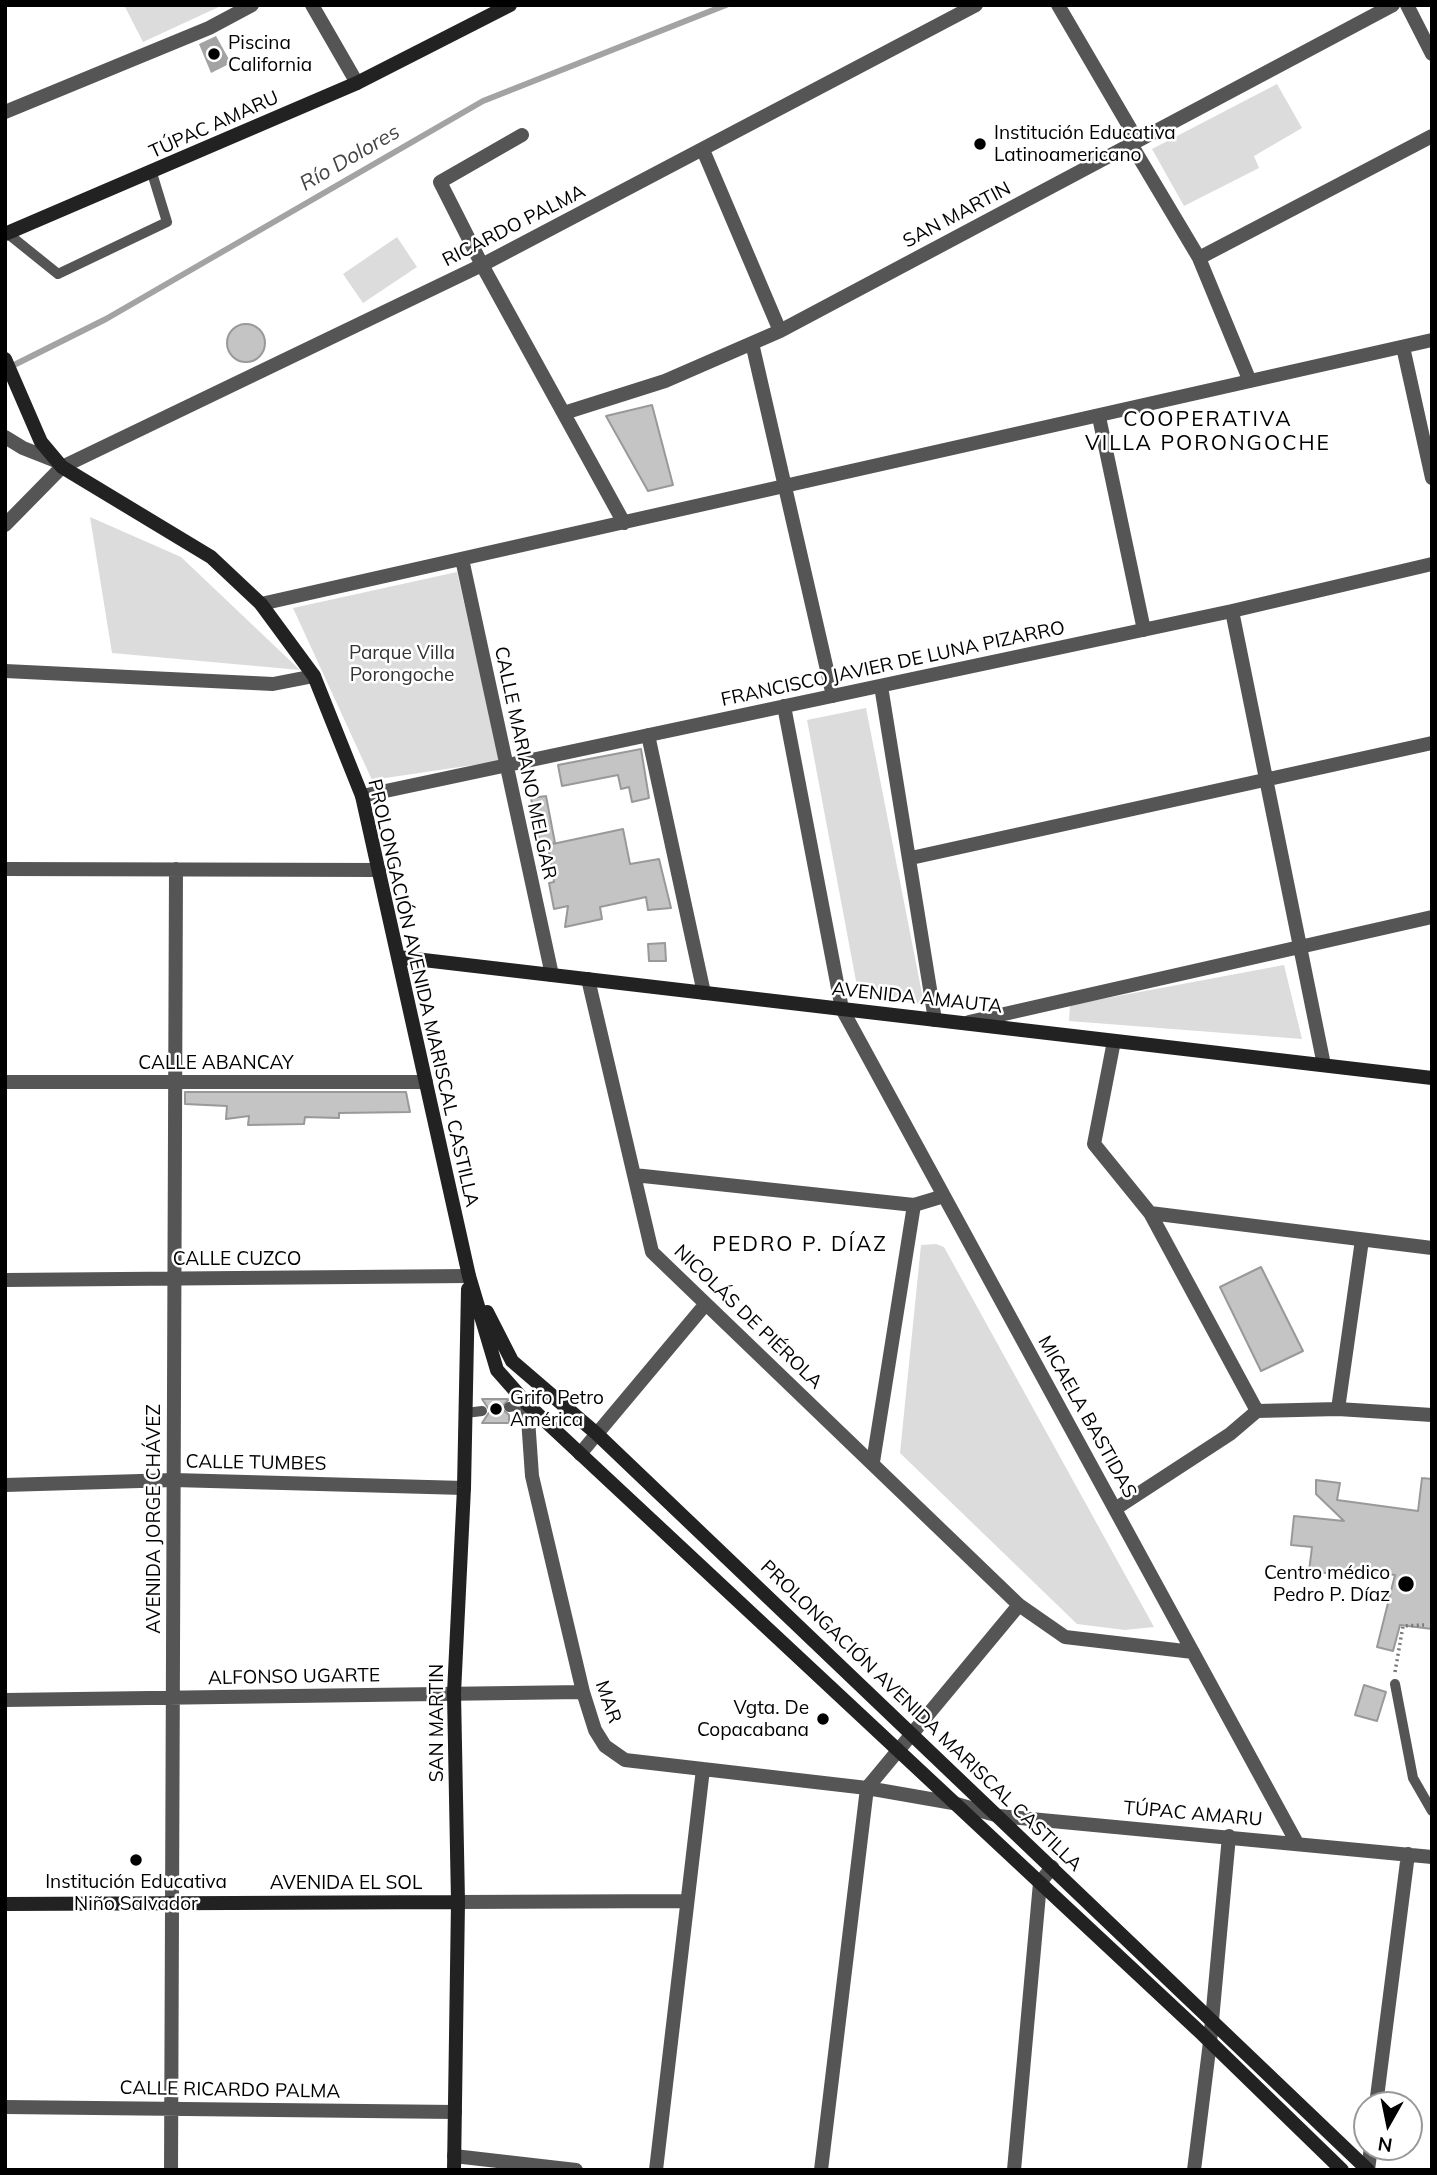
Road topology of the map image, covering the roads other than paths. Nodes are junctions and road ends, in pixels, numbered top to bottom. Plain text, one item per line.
1 (253, 5) edge
2 (312, 5) edge
3 (510, 5) edge
4 (976, 5) edge
5 (1058, 5) edge
6 (1393, 5) edge
7 (1407, 5) edge
8 (1432, 54) edge
9 (357, 83) junction
10 (5, 112) edge
11 (522, 135) dead end
12 (1432, 135) edge
13 (1131, 144) junction
14 (703, 150) junction
15 (152, 173) junction
16 (6, 233) edge
17 (1199, 258) junction
18 (482, 265) junction
19 (780, 331) junction
20 (1432, 340) edge
21 (752, 343) junction
22 (1403, 346) junction
23 (5, 359) edge
24 (1249, 379) junction
25 (11, 381) edge
26 (564, 413) junction
27 (1099, 417) junction
28 (5, 437) edge
29 (59, 464) junction
30 (1432, 478) edge
31 (785, 487) junction
32 (624, 523) junction
33 (5, 526) edge
34 (462, 559) junction
35 (1432, 564) edge
36 (261, 604) junction
37 (1232, 611) junction
38 (1144, 630) junction
39 (5, 671) edge
40 (314, 676) junction
41 (881, 686) junction
42 (833, 696) junction
43 (785, 706) junction
44 (648, 736) junction
45 (1432, 743) edge
46 (505, 766) junction
47 (1266, 779) junction
48 (362, 796) junction
49 (911, 858) junction
50 (5, 869) edge
51 (176, 869) junction
52 (379, 870) junction
53 (1432, 916) edge
54 (1299, 945) junction
55 (398, 957) junction
56 (552, 975) junction
57 (588, 979) junction
58 (704, 993) junction
59 (842, 1009) junction
60 (935, 1020) junction
61 (966, 1023) junction
62 (1114, 1041) junction
63 (1324, 1065) junction
64 (1432, 1078) edge
65 (5, 1082) edge
66 (176, 1082) junction
67 (426, 1082) junction
68 (634, 1175) junction
69 (944, 1196) junction
70 (914, 1205) junction
71 (1150, 1213) junction
72 (1362, 1240) junction
73 (1432, 1248) edge
74 (469, 1276) junction
75 (175, 1278) junction
76 (5, 1280) edge
77 (704, 1306) junction
78 (527, 1404) junction
79 (509, 1407) dead end
80 (1338, 1409) junction
81 (482, 1411) dead end
82 (1257, 1411) junction
83 (466, 1413) junction
84 (1432, 1415) edge
85 (597, 1434) junction
86 (580, 1454) junction
87 (873, 1462) junction
88 (174, 1480) junction
89 (5, 1485) edge
90 (464, 1488) junction
91 (1115, 1509) junction
92 (1020, 1605) junction
93 (1194, 1652) junction
94 (1395, 1684) road end
95 (583, 1692) junction
96 (454, 1693) junction
97 (173, 1699) junction
98 (5, 1700) edge
99 (912, 1733) junction
100 (897, 1751) junction
101 (702, 1769) junction
102 (867, 1788) junction
103 (953, 1803) junction
104 (1432, 1811) edge
105 (999, 1816) junction
106 (1229, 1836) junction
107 (1297, 1843) junction
108 (1408, 1854) junction
109 (1432, 1857) edge
110 (1052, 1867) junction
111 (1040, 1883) junction
112 (687, 1901) junction
113 (458, 1902) junction
114 (172, 1903) junction
115 (5, 1904) edge
116 (1212, 2020) junction
117 (1210, 2042) junction
118 (1378, 2091) edge
119 (5, 2107) edge
120 (171, 2109) junction
121 (455, 2112) junction
122 (454, 2163) edge
123 (171, 2170) edge
124 (576, 2170) edge
125 (656, 2170) edge
126 (821, 2170) edge
127 (1014, 2170) edge
128 (1194, 2170) edge
129 (1342, 2170) edge
130 (1368, 2170) edge

1 - 10 street
2 - 9 street
3 - 9 main road, TÚPAC AMARU
4 - 14 street, RICARDO PALMA
5 - 13 street
6 - 13 street, SAN MARTIN
7 - 8 street
9 - 15 main road, TÚPAC AMARU
11 - 18 street
12 - 17 street
13 - 17 street
13 - 19 street, SAN MARTIN
14 - 18 street, RICARDO PALMA
14 - 19 street
15 - 16 main road, TÚPAC AMARU
15 - 16 lane
17 - 24 street
18 - 26 street
18 - 29 street, RICARDO PALMA
19 - 21 street, SAN MARTIN
20 - 22 street
21 - 26 street, SAN MARTIN
21 - 31 street
22 - 24 street
22 - 30 street
23 - 25 main road, PROLONGACIÓN AVENIDA MARISCAL CASTILLA
24 - 27 street
25 - 29 main road, PROLONGACIÓN AVENIDA MARISCAL CASTILLA
26 - 32 street
27 - 31 street
27 - 38 street
28 - 29 street
29 - 33 street
29 - 36 main road, PROLONGACIÓN AVENIDA MARISCAL CASTILLA
31 - 32 street
31 - 42 street
32 - 34 street
34 - 36 street
34 - 46 street, CALLE MARIANO MELGAR
35 - 37 street, FRANCISCO JAVIER DE LUNA PIZARRO
36 - 40 main road, PROLONGACIÓN AVENIDA MARISCAL CASTILLA
37 - 38 street, FRANCISCO JAVIER DE LUNA PIZARRO
37 - 47 street
38 - 41 street, FRANCISCO JAVIER DE LUNA PIZARRO
39 - 40 street
40 - 48 main road, PROLONGACIÓN AVENIDA MARISCAL CASTILLA
41 - 42 street, FRANCISCO JAVIER DE LUNA PIZARRO
41 - 49 street
42 - 43 street, FRANCISCO JAVIER DE LUNA PIZARRO
43 - 44 street, FRANCISCO JAVIER DE LUNA PIZARRO
43 - 59 street, MICAELA BASTIDAS
44 - 46 street, FRANCISCO JAVIER DE LUNA PIZARRO
44 - 58 street
45 - 47 street
46 - 48 street, FRANCISCO JAVIER DE LUNA PIZARRO
46 - 56 street, CALLE MARIANO MELGAR
47 - 49 street
47 - 54 street
48 - 52 main road, PROLONGACIÓN AVENIDA MARISCAL CASTILLA
49 - 60 street
50 - 51 street
51 - 52 street
51 - 66 street, AVENIDA JORGE CHÁVEZ
52 - 55 main road, PROLONGACIÓN AVENIDA MARISCAL CASTILLA
53 - 54 street
54 - 61 street
54 - 63 street
55 - 56 main road, AVENIDA AMAUTA
55 - 67 main road, PROLONGACIÓN AVENIDA MARISCAL CASTILLA
56 - 57 main road, AVENIDA AMAUTA
57 - 58 main road, AVENIDA AMAUTA
57 - 68 street, NICOLÁS DE PIÉROLA
58 - 59 main road, AVENIDA AMAUTA
59 - 60 main road, AVENIDA AMAUTA
59 - 69 street, MICAELA BASTIDAS
60 - 61 main road, AVENIDA AMAUTA
61 - 62 main road, AVENIDA AMAUTA
62 - 63 main road, AVENIDA AMAUTA
62 - 71 street
63 - 64 main road, AVENIDA AMAUTA
65 - 66 street, CALLE ABANCAY
66 - 67 street, CALLE ABANCAY
66 - 75 street, AVENIDA JORGE CHÁVEZ
67 - 74 main road, PROLONGACIÓN AVENIDA MARISCAL CASTILLA
68 - 70 street
68 - 77 street, NICOLÁS DE PIÉROLA
69 - 70 street
69 - 91 street, MICAELA BASTIDAS
70 - 87 street
71 - 72 street
71 - 82 street
72 - 73 street
72 - 80 street
74 - 75 street, CALLE CUZCO
74 - 78 main road, PROLONGACIÓN AVENIDA MARISCAL CASTILLA
74 - 83 main road, SAN MARTIN
74 - 85 main road, PROLONGACIÓN AVENIDA MARISCAL CASTILLA
75 - 76 street, CALLE CUZCO
75 - 88 street, AVENIDA JORGE CHÁVEZ
77 - 85 street
77 - 87 street, NICOLÁS DE PIÉROLA
78 - 79 lane
78 - 86 main road, PROLONGACIÓN AVENIDA MARISCAL CASTILLA
78 - 95 street, MAR
80 - 82 street
80 - 84 street
81 - 83 lane
82 - 91 street
83 - 90 main road, SAN MARTIN
85 - 86 street
85 - 99 main road, PROLONGACIÓN AVENIDA MARISCAL CASTILLA
86 - 100 main road, PROLONGACIÓN AVENIDA MARISCAL CASTILLA
87 - 92 street, NICOLÁS DE PIÉROLA
88 - 89 street, CALLE TUMBES
88 - 90 street, CALLE TUMBES
88 - 97 street, AVENIDA JORGE CHÁVEZ
90 - 96 main road, SAN MARTIN
91 - 93 street, MICAELA BASTIDAS
92 - 93 street, NICOLÁS DE PIÉROLA
92 - 99 street
93 - 107 street, MICAELA BASTIDAS
94 - 104 lane
95 - 96 street, ALFONSO UGARTE
95 - 101 street, MAR
96 - 97 street, ALFONSO UGARTE
96 - 113 main road, SAN MARTIN
97 - 98 street, ALFONSO UGARTE
97 - 114 street, AVENIDA JORGE CHÁVEZ
99 - 100 street
99 - 105 main road, PROLONGACIÓN AVENIDA MARISCAL CASTILLA
100 - 102 street
100 - 103 main road, PROLONGACIÓN AVENIDA MARISCAL CASTILLA
101 - 102 street, MAR
101 - 112 street
102 - 103 street, MAR
102 - 126 street
103 - 105 street, TÚPAC AMARU
103 - 111 main road, PROLONGACIÓN AVENIDA MARISCAL CASTILLA
105 - 106 street, TÚPAC AMARU
105 - 110 main road, PROLONGACIÓN AVENIDA MARISCAL CASTILLA
106 - 107 street, TÚPAC AMARU
106 - 116 street
107 - 108 street, TÚPAC AMARU
108 - 109 street, TÚPAC AMARU
108 - 118 street
110 - 111 street
110 - 116 main road, PROLONGACIÓN AVENIDA MARISCAL CASTILLA
111 - 117 main road, PROLONGACIÓN AVENIDA MARISCAL CASTILLA
111 - 127 street
112 - 113 street, AVENIDA EL SOL
112 - 125 street
113 - 114 main road, AVENIDA EL SOL
113 - 121 main road, SAN MARTIN
114 - 115 main road, AVENIDA EL SOL
114 - 120 street, AVENIDA JORGE CHÁVEZ
116 - 117 street
116 - 130 main road, PROLONGACIÓN AVENIDA MARISCAL CASTILLA
117 - 128 street
117 - 129 main road, PROLONGACIÓN AVENIDA MARISCAL CASTILLA
119 - 120 street, CALLE RICARDO PALMA
120 - 121 street, CALLE RICARDO PALMA
120 - 123 street, AVENIDA JORGE CHÁVEZ
121 - 122 main road, SAN MARTIN
122 - 124 street

